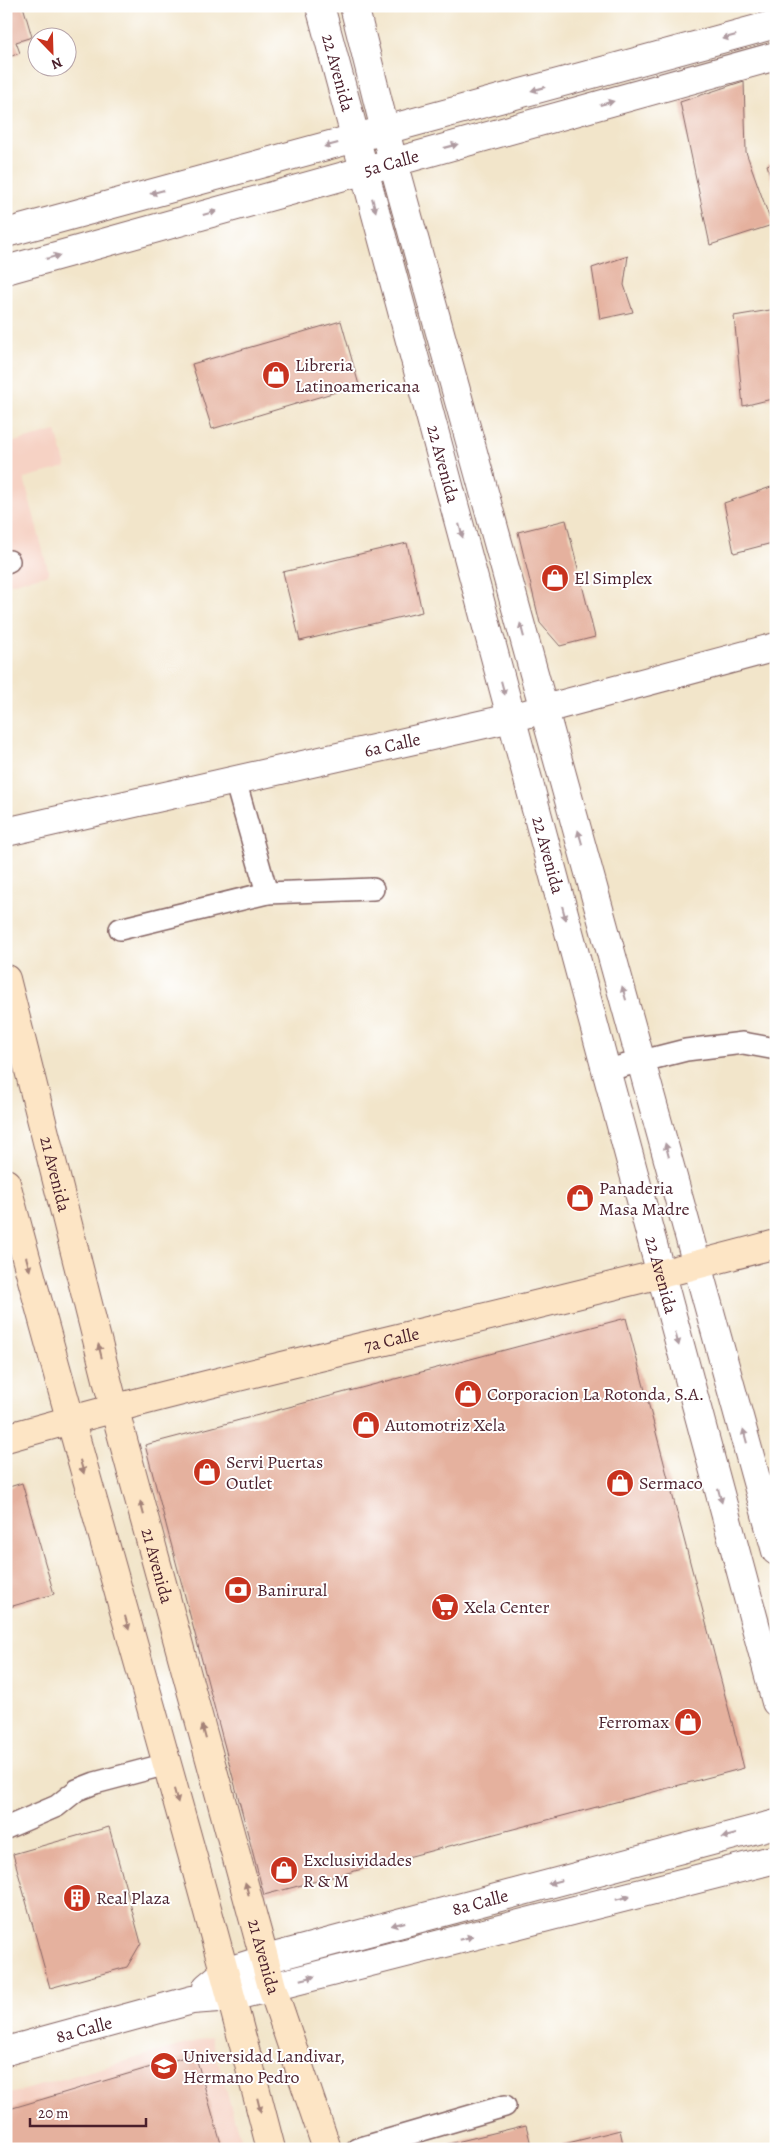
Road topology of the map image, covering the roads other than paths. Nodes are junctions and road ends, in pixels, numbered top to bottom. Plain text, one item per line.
1 (320, 6) edge
2 (354, 6) edge
3 (776, 24) edge
4 (776, 56) edge
5 (385, 130) junction
6 (357, 138) junction
7 (393, 162) junction
8 (365, 170) junction
9 (6, 233) edge
10 (6, 270) edge
11 (776, 647) edge
12 (544, 709) junction
13 (511, 718) junction
14 (236, 780) junction
15 (6, 832) edge
16 (373, 890) dead end
17 (267, 893) junction
18 (120, 929) dead end
19 (6, 979) edge
20 (776, 1049) edge
21 (642, 1060) junction
22 (607, 1070) junction
23 (6, 1182) edge
24 (776, 1244) edge
25 (698, 1265) junction
26 (660, 1275) junction
27 (114, 1407) junction
28 (69, 1420) junction
29 (6, 1438) edge
30 (776, 1551) edge
31 (776, 1702) edge
32 (166, 1764) junction
33 (776, 1824) edge
34 (6, 1828) edge
35 (776, 1859) edge
36 (266, 1959) junction
37 (228, 1984) junction
38 (272, 1987) junction
39 (6, 2051) edge
40 (505, 2106) dead end
41 (271, 2149) edge
42 (327, 2149) edge
43 (357, 2149) edge

1 - 6 street, 22 Avenida
2 - 5 street, 22 Avenida
3 -> 5 street, 5a Calle
7 -> 4 street, 5a Calle
5 - 6 street, 5a Calle
5 - 7 street, 22 Avenida
6 - 8 street, 22 Avenida
6 -> 9 street, 5a Calle
7 - 8 street, 5a Calle
12 -> 7 street, 22 Avenida
10 -> 8 street, 5a Calle
8 -> 13 street, 22 Avenida
11 - 12 street, 6a Calle
12 - 13 street, 6a Calle
21 -> 12 street, 22 Avenida
13 - 14 street, 6a Calle
13 -> 22 street, 22 Avenida
14 - 15 street, 6a Calle
14 - 17 lane
16 - 17 lane
17 - 18 lane
27 -> 19 street, 21 Avenida
20 - 21 lane
21 - 22 lane
25 -> 21 street, 22 Avenida
22 - 26 street, 22 Avenida
23 -> 28 street
24 - 25 street, 7a Calle
25 - 26 street, 7a Calle
30 -> 25 street, 22 Avenida
26 - 27 street, 7a Calle
26 -> 31 street, 22 Avenida
27 - 28 street, 7a Calle
36 -> 27 street, 21 Avenida
28 - 29 street, 7a Calle
28 -> 32 street
32 - 34 lane
32 -> 37 street
33 -> 36 street, 8a Calle
38 -> 35 street, 8a Calle
36 - 37 street, 8a Calle
36 - 38 street, 21 Avenida
37 - 38 street, 8a Calle
37 - 39 street, 8a Calle
37 -> 41 street
38 - 42 street, 21 Avenida
40 - 43 lane

